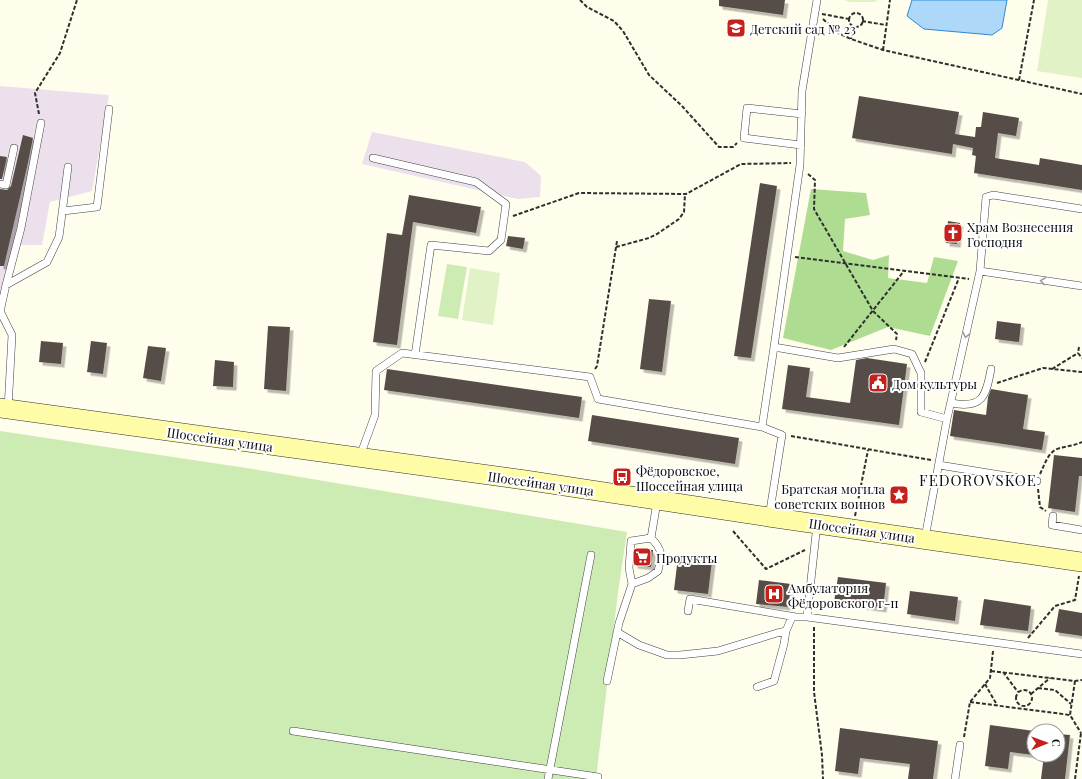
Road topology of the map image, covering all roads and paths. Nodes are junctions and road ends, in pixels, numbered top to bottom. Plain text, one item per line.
1 (77, 0) edge
2 (580, 0) edge
3 (817, 0) edge
4 (890, 0) edge
5 (1034, 0) edge
6 (815, 13) junction
7 (849, 19) junction
8 (862, 21) junction
9 (886, 25) junction
10 (853, 27) junction
11 (851, 39) junction
12 (883, 50) junction
13 (1019, 80) junction
14 (1082, 94) edge
15 (109, 109) dead end
16 (802, 114) junction
17 (41, 123) joint
18 (744, 138) junction
19 (801, 145) junction
20 (14, 148) dead end
21 (373, 158) dead end
22 (800, 164) junction
23 (68, 167) dead end
24 (0, 184) edge
25 (685, 194) junction
26 (1082, 209) edge
27 (63, 211) junction
28 (504, 220) junction
29 (617, 241) dead end
30 (616, 247) junction
31 (787, 256) junction
32 (845, 264) junction
33 (904, 271) junction
34 (980, 271) junction
35 (960, 278) junction
36 (979, 280) junction
37 (6, 285) junction
38 (1082, 286) edge
39 (873, 311) junction
40 (0, 312) edge
41 (774, 347) junction
42 (1079, 347) dead end
43 (894, 350) junction
44 (1078, 353) junction
45 (415, 355) junction
46 (838, 358) junction
47 (1082, 358) edge
48 (991, 369) dead end
49 (1052, 369) junction
50 (1082, 372) edge
51 (921, 373) junction
52 (590, 377) junction
53 (988, 386) junction
54 (951, 403) junction
55 (4, 408) edge
56 (947, 419) junction
57 (762, 427) junction
58 (782, 435) junction
59 (1082, 442) edge
60 (868, 450) junction
61 (360, 458) junction
62 (939, 463) junction
63 (1037, 481) junction
64 (657, 499) junction
65 (1054, 516) joint
66 (769, 517) junction
67 (817, 524) junction
68 (853, 529) junction
69 (1082, 530) edge
70 (733, 532) dead end
71 (651, 538) junction
72 (925, 539) junction
73 (814, 546) junction
74 (591, 555) dead end
75 (1082, 562) edge
76 (632, 584) junction
77 (1075, 600) dead end
78 (688, 611) dead end
79 (792, 617) junction
80 (811, 617) junction
81 (617, 632) junction
82 (786, 632) junction
83 (995, 641) junction
84 (1022, 645) junction
85 (1082, 654) edge
86 (991, 670) junction
87 (1003, 672) junction
88 (1050, 678) junction
89 (1082, 680) edge
90 (607, 681) dead end
91 (1075, 681) junction
92 (985, 684) junction
93 (757, 687) dead end
94 (1038, 688) junction
95 (1018, 692) junction
96 (1031, 694) junction
97 (970, 702) junction
98 (1072, 704) junction
99 (997, 706) junction
100 (1022, 708) junction
101 (1070, 714) junction
102 (293, 731) dead end
103 (1081, 732) edge
104 (960, 745) joint
105 (550, 770) junction
106 (598, 777) dead end
107 (548, 779) edge
108 (823, 779) edge
109 (956, 779) edge
110 (1075, 779) edge

1 - 17 path
2 - 18 path
3 - 6 lane
4 - 9 path
5 - 13 path
6 - 7 path
6 - 11 path
6 - 16 lane
7 - 8 path
7 - 10 path
8 - 9 path
8 - 10 path
9 - 12 path
10 - 11 path
11 - 12 path
12 - 13 path
13 - 14 path
15 - 27 lane
16 - 18 lane
16 - 19 lane
17 - 37 lane
18 - 19 lane
19 - 22 lane
20 - 24 lane
21 - 28 lane
22 - 25 path
22 - 31 lane
22 - 32 path
23 - 27 lane
25 - 28 path
25 - 30 path
26 - 34 lane
27 - 37 lane
28 - 45 lane
29 - 30 path
30 - 52 path
31 - 32 path
31 - 41 lane
32 - 33 path
32 - 39 path
33 - 35 path
33 - 39 path
34 - 36 lane
38 -> 34 lane
35 - 36 path
35 - 51 path
36 -> 54 lane
37 - 40 lane
39 - 43 path
39 - 46 path
40 - 55 lane
41 - 46 lane
41 - 57 lane
42 - 44 path
43 - 46 lane
43 - 51 lane
44 - 47 path
44 - 49 path
45 - 52 lane
45 - 61 lane
48 - 53 lane
49 - 50 path
49 - 53 path
51 - 56 lane
52 - 57 lane
53 - 54 lane
54 - 56 lane
55 - 61 main road, Шоссейная улица
56 - 62 lane
57 - 58 lane
58 - 60 path
58 - 66 lane
59 - 63 path
60 - 62 path
60 - 68 path
61 - 64 main road, Шоссейная улица
62 - 63 lane
62 - 72 lane
63 - 65 path
64 - 66 main road, Шоссейная улица
64 - 71 lane
65 - 69 lane
66 - 67 main road, Шоссейная улица
67 - 68 main road, Шоссейная улица
67 - 73 lane
68 - 72 main road, Шоссейная улица
70 - 73 path
71 - 76 lane
71 - 76 lane
72 - 75 main road, Шоссейная улица
73 - 80 lane
74 - 105 lane
76 - 81 lane
77 - 84 path
78 - 79 lane
79 - 80 lane
79 - 82 lane
80 - 83 lane
80 - 108 path
81 - 82 lane
81 - 90 lane
82 - 93 lane
83 - 84 lane
83 - 86 path
84 - 85 lane
86 - 87 path
86 - 92 path
87 - 88 path
87 - 95 path
88 - 91 path
88 - 94 path
89 - 91 path
91 - 98 path
92 - 97 path
92 - 99 path
94 - 96 path
94 - 98 path
95 - 96 path
95 - 100 path
96 - 100 path
97 - 99 path
97 - 104 path
98 - 101 path
99 - 100 path
100 - 101 path
101 - 103 path
102 - 105 lane
103 - 110 path
104 - 109 lane
105 - 106 lane
105 - 107 lane

